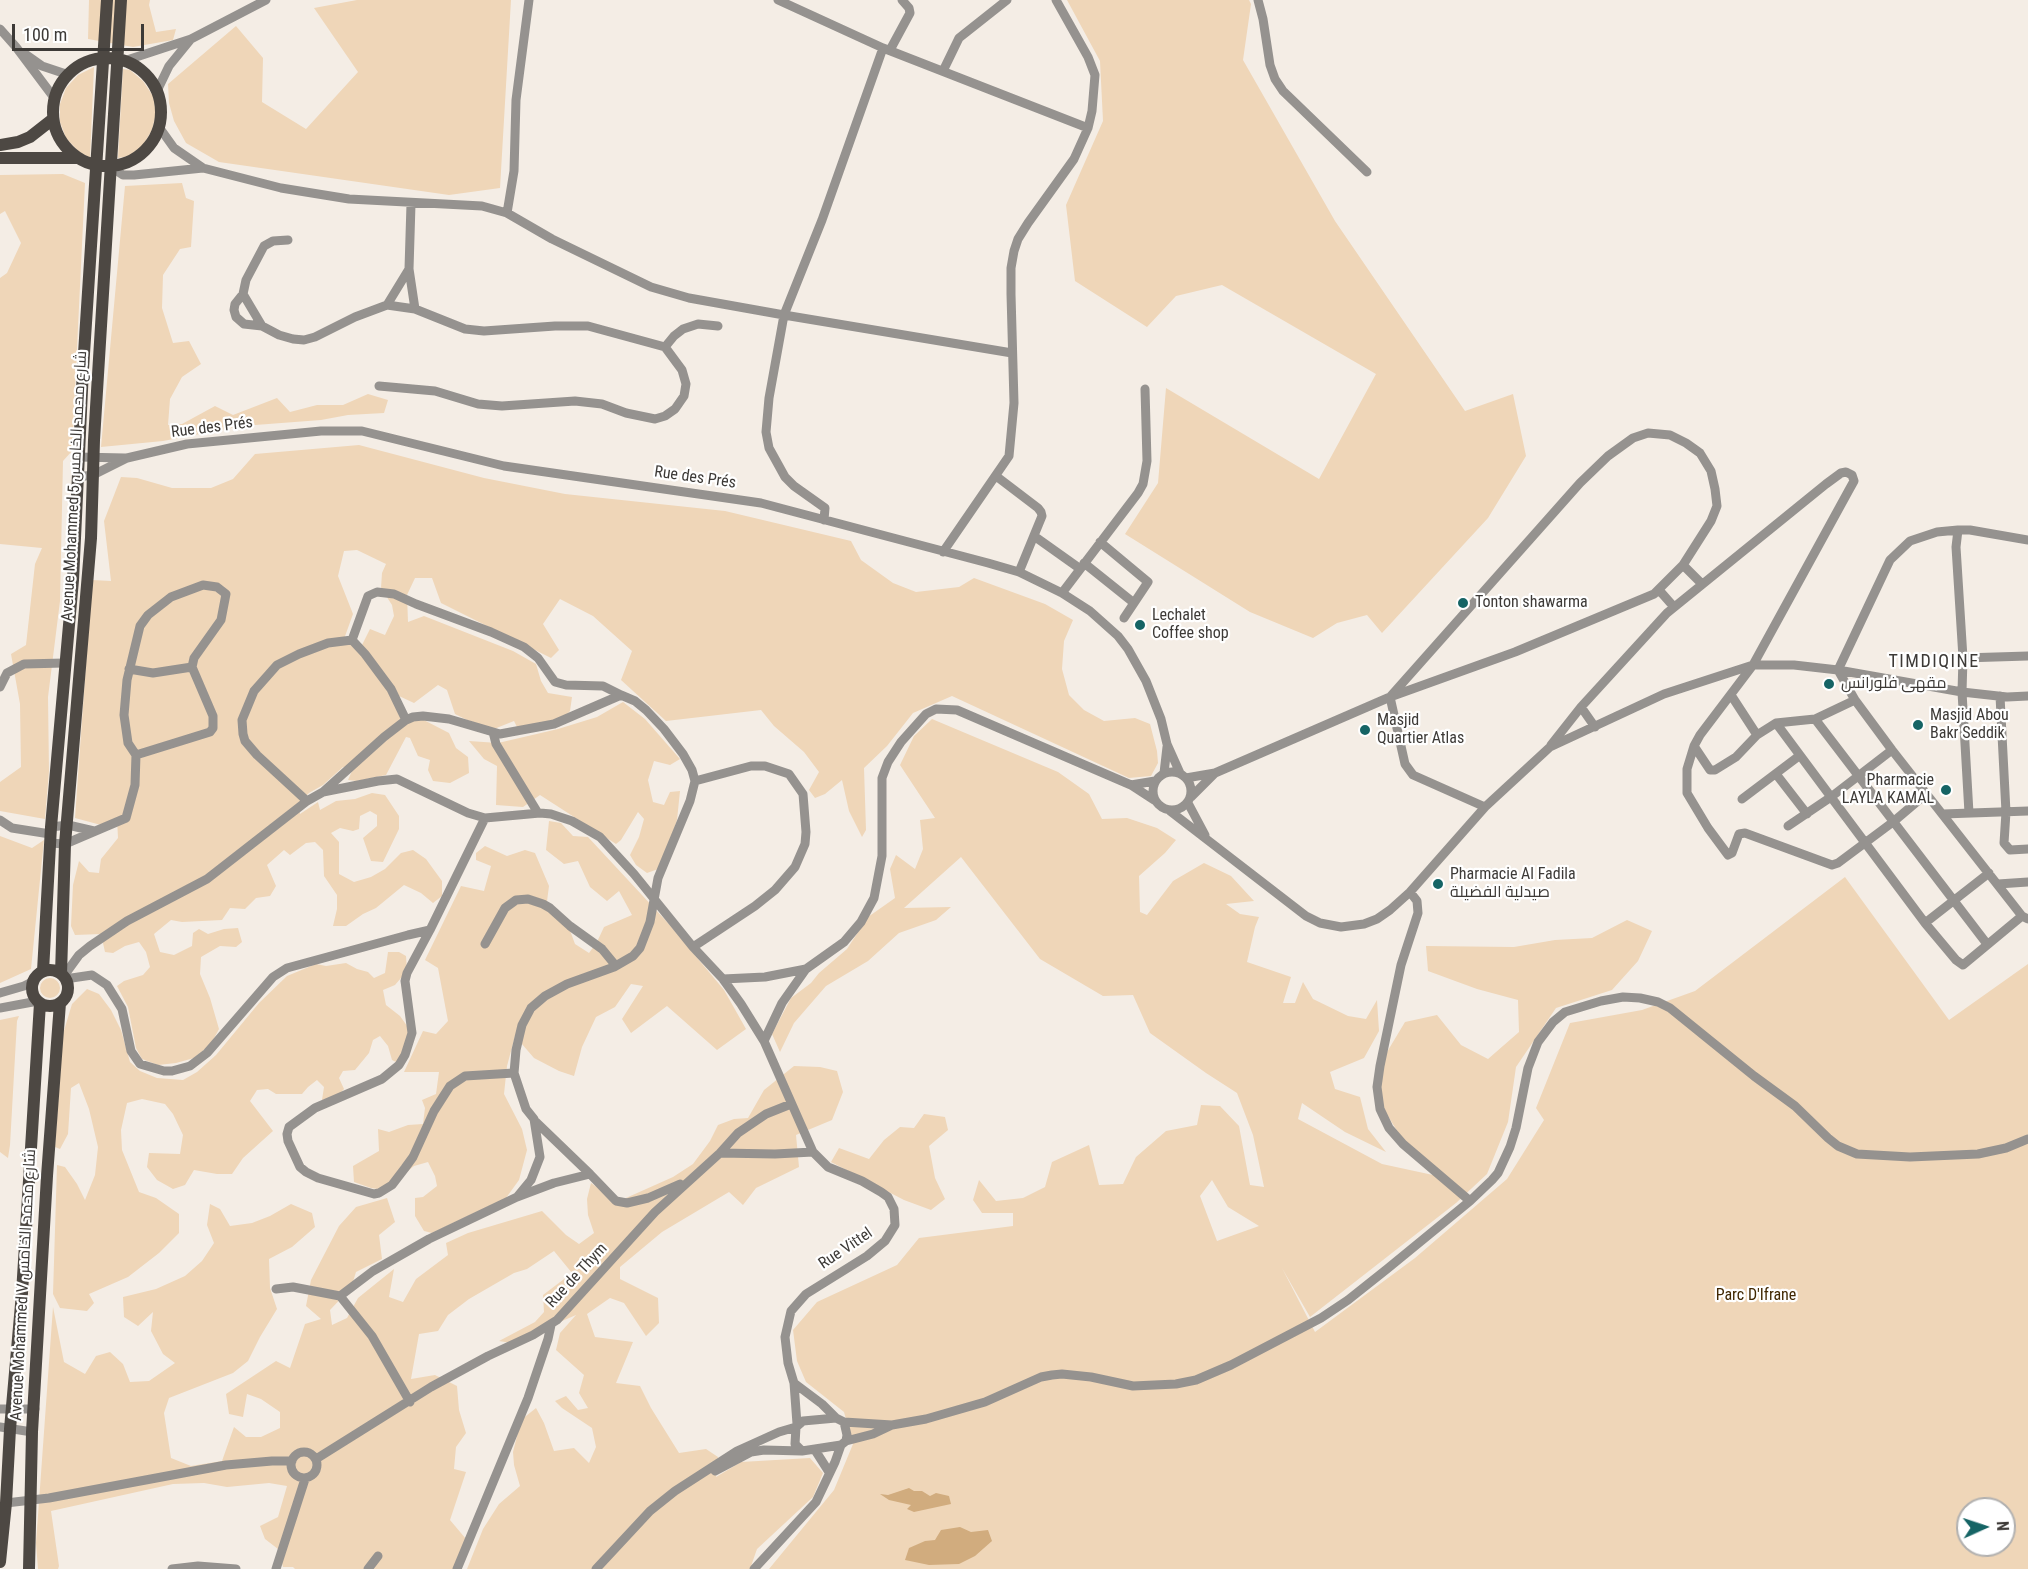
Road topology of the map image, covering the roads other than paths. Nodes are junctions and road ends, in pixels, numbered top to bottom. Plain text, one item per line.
1 (107, 0) edge
2 (121, 0) edge
3 (266, 0) edge
4 (529, 0) edge
5 (778, 0) edge
6 (902, 0) edge
7 (1007, 0) edge
8 (1056, 0) edge
9 (1258, 0) edge
10 (0, 29) edge
11 (191, 39) junction
12 (16, 47) junction
13 (886, 49) junction
14 (103, 58) junction
15 (120, 60) junction
16 (943, 71) junction
17 (69, 75) junction
18 (157, 91) junction
19 (55, 99) junction
20 (53, 119) junction
21 (159, 127) junction
22 (1088, 128) junction
23 (0, 145) edge
24 (0, 158) edge
25 (78, 158) junction
26 (96, 166) junction
27 (111, 167) junction
28 (203, 168) junction
29 (1367, 172) dead end
30 (411, 204) junction
31 (507, 213) junction
32 (288, 240) dead end
33 (409, 269) junction
34 (243, 294) junction
35 (387, 305) junction
36 (415, 309) junction
37 (784, 315) junction
38 (262, 326) junction
39 (718, 326) dead end
40 (665, 347) junction
41 (1012, 353) junction
42 (379, 386) dead end
43 (1145, 389) dead end
44 (78, 457) junction
45 (93, 458) junction
46 (127, 458) junction
47 (93, 475) junction
48 (996, 476) junction
49 (77, 477) junction
50 (824, 520) junction
51 (1958, 530) junction
52 (1034, 536) junction
53 (2028, 540) edge
54 (1100, 542) junction
55 (943, 552) junction
56 (1683, 565) junction
57 (1082, 566) junction
58 (1019, 573) junction
59 (1702, 584) junction
60 (1659, 590) junction
61 (1062, 593) junction
62 (1134, 603) junction
63 (1674, 607) junction
64 (1124, 618) dead end
65 (352, 640) junction
66 (2028, 656) edge
67 (1963, 658) junction
68 (64, 663) junction
69 (1753, 665) junction
70 (192, 667) junction
71 (129, 669) junction
72 (1838, 670) junction
73 (0, 687) edge
74 (1962, 692) junction
75 (621, 694) junction
76 (1731, 694) junction
77 (2000, 696) junction
78 (2028, 696) edge
79 (1390, 697) junction
80 (1855, 700) junction
81 (1581, 707) junction
82 (1815, 719) junction
83 (406, 720) junction
84 (1776, 723) junction
85 (1595, 727) junction
86 (493, 732) junction
87 (1757, 735) junction
88 (1167, 744) junction
89 (1695, 746) junction
90 (1550, 747) junction
91 (1892, 750) junction
92 (136, 755) junction
93 (1799, 756) junction
94 (1164, 773) junction
95 (1215, 773) junction
96 (1776, 774) junction
97 (1183, 776) junction
98 (1858, 776) junction
99 (695, 781) junction
100 (1155, 781) junction
101 (1131, 785) junction
102 (323, 792) junction
103 (1926, 794) junction
104 (1831, 797) junction
105 (1154, 800) junction
106 (1189, 800) junction
107 (1742, 800) dead end
108 (307, 801) junction
109 (1485, 807) junction
110 (2028, 810) edge
111 (1170, 811) junction
112 (2006, 812) junction
113 (538, 813) junction
114 (1969, 813) junction
115 (1807, 814) junction
116 (1942, 814) junction
117 (484, 818) junction
118 (0, 820) edge
119 (1893, 822) junction
120 (68, 825) junction
121 (1788, 826) dead end
122 (94, 831) junction
123 (50, 834) junction
124 (1208, 839) junction
125 (1864, 843) junction
126 (65, 844) junction
127 (2028, 849) edge
128 (1989, 873) junction
129 (2028, 882) edge
130 (1998, 884) junction
131 (1410, 892) junction
132 (653, 897) junction
133 (1954, 899) junction
134 (2025, 918) edge
135 (1925, 923) junction
136 (430, 930) junction
137 (485, 944) dead end
138 (1987, 944) junction
139 (693, 947) junction
140 (616, 966) junction
141 (806, 969) junction
142 (43, 971) junction
143 (63, 977) junction
144 (723, 979) junction
145 (34, 981) junction
146 (0, 993) edge
147 (39, 1002) junction
148 (60, 1003) junction
149 (0, 1008) edge
150 (764, 1041) junction
151 (514, 1073) junction
152 (791, 1104) junction
153 (534, 1119) junction
154 (2028, 1139) edge
155 (813, 1152) junction
156 (720, 1153) junction
157 (590, 1174) junction
158 (689, 1180) junction
159 (517, 1197) junction
160 (1470, 1201) junction
161 (276, 1289) dead end
162 (340, 1296) junction
163 (551, 1325) junction
164 (794, 1383) junction
165 (410, 1402) junction
166 (6, 1409) edge
167 (34, 1409) junction
168 (840, 1420) junction
169 (892, 1425) junction
170 (797, 1426) junction
171 (5, 1428) edge
172 (32, 1432) junction
173 (843, 1443) junction
174 (815, 1450) junction
175 (802, 1451) junction
176 (316, 1459) junction
177 (292, 1461) junction
178 (829, 1472) junction
179 (305, 1479) junction
180 (29, 1501) junction
181 (6, 1503) junction
182 (378, 1556) dead end
183 (0, 1562) edge
184 (30, 1569) edge
185 (172, 1569) edge
186 (236, 1569) edge
187 (276, 1569) edge
188 (368, 1569) edge
189 (457, 1569) edge
190 (596, 1569) edge
191 (604, 1569) edge
192 (754, 1569) edge

1 - 14 main road, Avenue Mohammed 5 شارع محمد الخامس
2 - 15 main road, Avenue Mohammed 5 شارع محمد الخامس
3 - 11 street
4 - 31 street
5 - 13 street
6 - 13 street
7 - 16 street
8 - 22 street
9 - 29 street
10 - 12 street
11 - 15 street
11 - 18 street
12 - 17 street
12 - 19 street
13 - 16 street
13 - 37 street
14 - 15 main road
14 - 17 main road
14 - 26 main road, Avenue Mohammed 5 شارع محمد الخامس
15 - 18 main road
15 - 27 main road, Avenue Mohammed 5 شارع محمد الخامس
16 - 22 street
17 - 19 main road
18 - 21 main road
19 - 20 main road
20 - 23 main road
20 - 25 main road
21 - 27 main road
21 - 28 street
22 - 41 street
24 - 25 main road
25 - 26 main road
26 - 27 main road
26 - 44 main road, Avenue Mohammed 5 شارع محمد الخامس
27 - 28 street
27 - 45 main road, Avenue Mohammed 5 شارع محمد الخامس
28 - 30 street
30 - 31 street
30 - 33 street
31 - 37 street
32 - 34 street
33 - 35 street
33 - 36 street
34 - 38 street
34 - 38 street
35 - 36 street
35 - 38 street
36 - 40 street
37 - 41 street
37 - 50 street
39 - 40 street
40 - 42 street
41 - 48 street
43 - 54 street
44 - 45 street, Rue des Prés
44 - 49 main road, Avenue Mohammed 5 شارع محمد الخامس
45 - 46 street, Rue des Prés
45 - 47 main road, Avenue Mohammed 5 شارع محمد الخامس
46 - 47 street, Rue des Prés
46 - 50 street, Rue des Prés
47 - 49 street, Rue des Prés
47 - 120 main road, Avenue Mohammed 5 شارع محمد الخامس
48 - 52 street
48 - 55 street
49 - 68 main road, Avenue Mohammed 5 شارع محمد الخامس
50 - 55 street, Rue des Prés
51 - 53 street
51 - 67 street
51 - 72 street
52 - 57 street
52 - 58 street
54 - 57 street
54 - 62 street
55 - 58 street, Rue des Prés
56 - 59 street
56 - 60 street
56 - 79 street
57 - 61 street
57 - 62 street
58 - 61 street, Rue des Prés
59 - 63 street
59 - 69 street
60 - 63 street
60 - 79 street
61 - 88 street, Rue des Prés
62 - 64 street
63 - 81 street
65 - 75 street
65 - 83 street
65 - 108 street
66 - 67 street
67 - 74 street
68 - 73 street
68 - 123 main road, Avenue Mohammed 5 شارع محمد الخامس
69 - 72 street
69 - 76 street
69 - 85 street
70 - 71 street
70 - 71 street
70 - 92 street
71 - 92 street
72 - 74 street
72 - 80 street
74 - 77 street
74 - 114 street
75 - 86 street
75 - 99 street
76 - 87 street
76 - 89 street
77 - 78 street
77 - 112 street
79 - 95 street
79 - 109 street
80 - 82 street
80 - 91 street
81 - 85 street
81 - 90 street
82 - 84 street
82 - 98 street
83 - 86 street
83 - 102 street
84 - 87 street
84 - 93 street
85 - 90 street
86 - 113 street
87 - 89 street
88 - 94 street, Rue des Prés
88 - 97 street, Rue des Prés
89 - 125 street
90 - 109 street
91 - 98 street
91 - 103 street
92 - 122 street
93 - 96 street
93 - 104 street
94 - 97 street
94 - 100 street
95 - 97 street
95 - 106 street
96 - 107 street
96 - 115 street
97 - 106 street
98 - 104 street
98 - 119 street
99 - 132 street
99 - 139 street
100 - 101 street
100 - 105 street
101 - 105 street
101 - 141 street
102 - 108 street
102 - 117 street
103 - 116 street
103 - 119 street
104 - 115 street
104 - 125 street
105 - 111 street
106 - 111 street
106 - 124 street
108 - 143 street
109 - 131 street
110 - 112 street
111 - 124 street
112 - 114 street
112 - 127 street
113 - 117 street, Rue Vittel
113 - 132 street, Rue Vittel
114 - 116 street
115 - 121 street
116 - 128 street
117 - 136 street
118 - 123 street
119 - 125 street
119 - 133 street
120 - 122 street
120 - 123 street
120 - 126 main road, Avenue Mohammed 5 شارع محمد الخامس
122 - 126 street
123 - 126 street
123 - 142 main road, Avenue Mohammed 5 شارع محمد الخامس
124 - 131 street
125 - 135 street
126 - 143 main road, Avenue Mohammed 5 شارع محمد الخامس
128 - 130 street
128 - 133 street
129 - 130 street
130 - 134 street
131 - 160 street
132 - 139 street, Rue Vittel
132 - 140 street
133 - 135 street
133 - 138 street
134 - 138 street
135 - 138 street
136 - 143 street
136 - 151 street
137 - 140 street
139 - 144 street, Rue Vittel
140 - 151 street
141 - 144 street
141 - 150 street
142 - 143 main road
142 - 145 main road
143 - 148 main road
144 - 150 street, Rue Vittel
145 - 146 street
145 - 147 main road
147 - 148 main road
147 - 149 street
147 - 166 main road, Avenue Mohammed V شارع محمد الخامس
148 - 167 main road, Avenue Mohammed V شارع محمد الخامس
150 - 152 street, Rue Vittel
151 - 153 street
152 - 155 street, Rue Vittel
152 - 156 street, Rue de Thym
153 - 157 street
153 - 159 street
154 - 160 street
155 - 156 street
155 - 164 street, Rue Vittel
156 - 158 street, Rue de Thym
157 - 158 street
157 - 159 street
158 - 163 street, Rue de Thym
159 - 162 street
160 - 169 street
161 - 162 street
162 - 165 street
163 - 165 street
163 - 189 street, Rue de Thym
164 - 168 street
164 - 170 street, Rue Vittel
165 - 176 street
166 - 167 street
166 - 171 main road, Avenue Mohammed V شارع محمد الخامس
167 - 172 main road, Avenue Mohammed V شارع محمد الخامس
168 - 169 street
168 - 170 street
168 - 173 street
169 - 173 street
170 - 175 street, Rue Vittel
170 - 190 street
171 - 172 street
171 - 181 main road, Avenue Mohammed V شارع محمد الخامس
172 - 180 main road, Avenue Mohammed V شارع محمد الخامس
173 - 174 street
173 - 178 street
174 - 175 street
174 - 178 street
175 - 191 street
176 - 177 street
176 - 179 street
177 - 179 street
177 - 180 street
178 - 192 street
179 - 187 street
180 - 181 street
180 - 184 main road, Avenue Mohammed V شارع محمد الخامس
181 - 183 main road, Avenue Mohammed V شارع محمد الخامس
182 - 188 street
185 - 186 street

